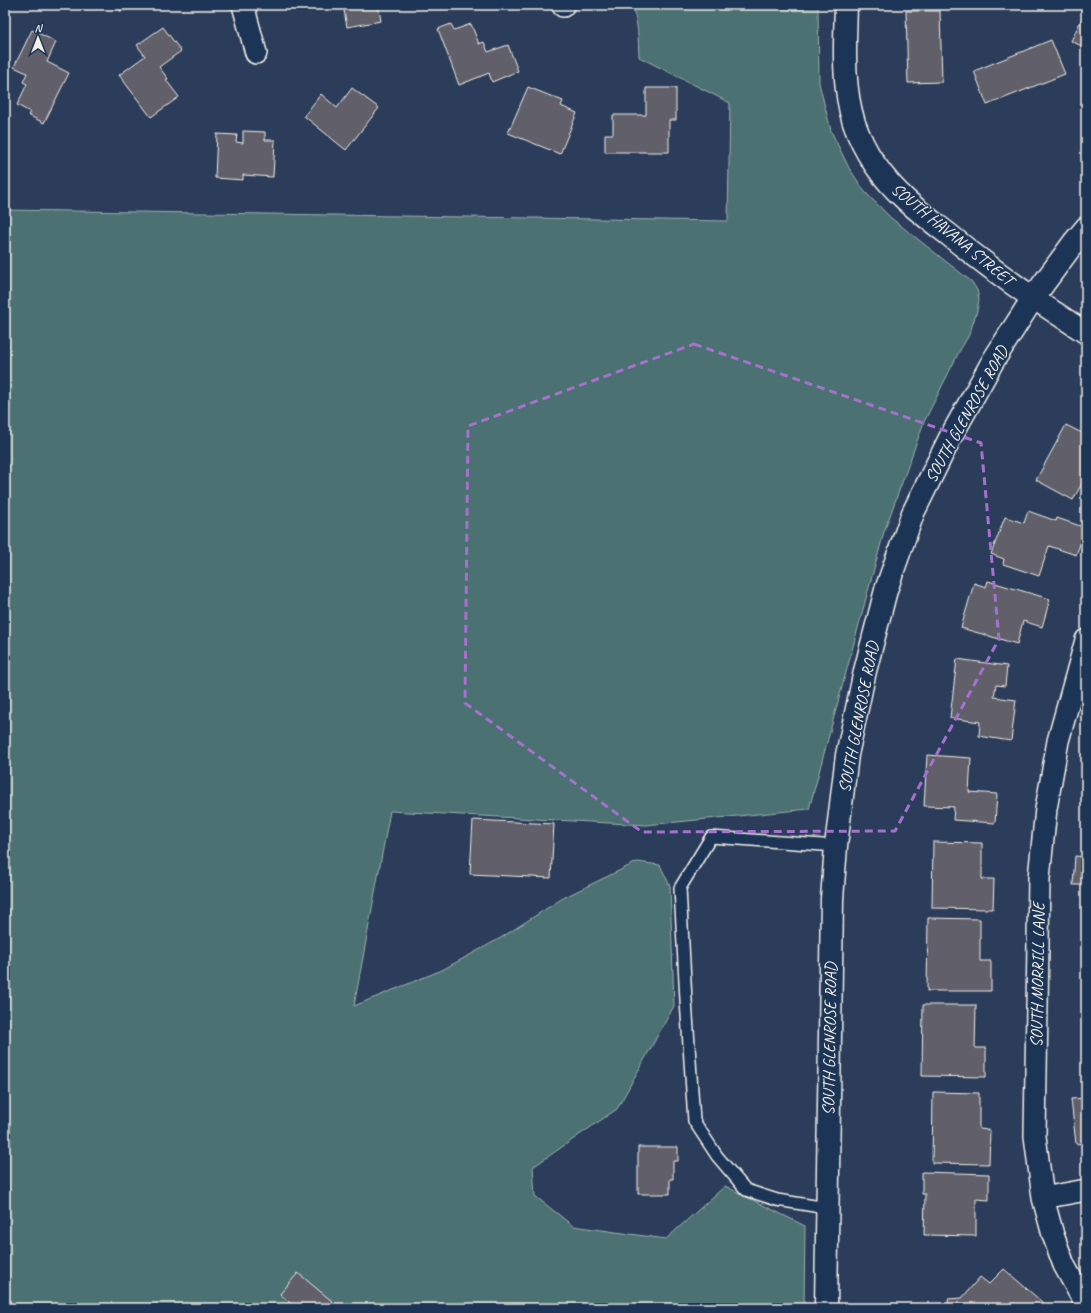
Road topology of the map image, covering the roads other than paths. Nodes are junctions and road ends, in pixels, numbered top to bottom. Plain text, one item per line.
1 (243, 5) edge
2 (846, 5) edge
3 (256, 53) dead end
4 (1086, 228) edge
5 (1033, 298) junction
6 (1086, 333) edge
7 (1086, 640) edge
8 (836, 846) junction
9 (1086, 1190) edge
10 (1043, 1198) junction
11 (827, 1208) junction
12 (1086, 1305) edge
13 (826, 1308) edge

1 - 3 street
2 - 5 street, SOUTH HAVANA STREET
4 - 5 street, SOUTH GLENROSE ROAD
5 - 6 street
5 - 8 street, SOUTH GLENROSE ROAD
7 - 10 street, SOUTH MORRILL LANE
8 - 11 street, SOUTH GLENROSE ROAD
8 - 11 lane
9 - 10 street
10 - 12 street, SOUTH MORRILL LANE
11 - 13 street, SOUTH GLENROSE ROAD

